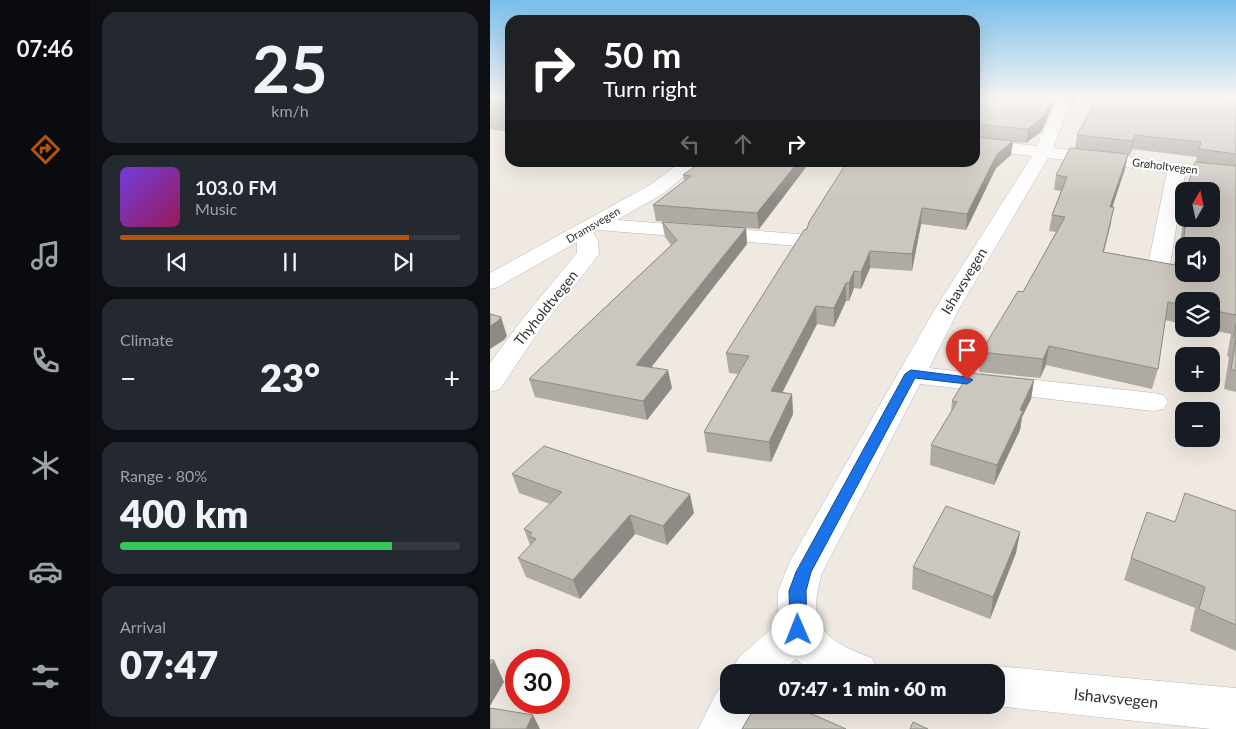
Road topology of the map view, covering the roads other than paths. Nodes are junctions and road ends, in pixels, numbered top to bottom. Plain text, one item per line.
1 (1051, 131) edge
2 (980, 145) edge
3 (1043, 152) junction
4 (686, 167) edge
5 (1177, 168) junction
6 (1236, 175) edge
7 (588, 228) junction
8 (798, 240) edge
9 (1160, 265) edge
10 (495, 274) edge
11 (911, 374) junction
12 (490, 383) edge
13 (1153, 402) dead end
14 (798, 630) junction
15 (762, 664) edge
16 (835, 664) edge
17 (1005, 687) edge
18 (1236, 710) edge
19 (729, 714) edge
20 (721, 729) edge

1 - 3 street, Ishavsvegen
2 - 3 street, Grøholtvegen
3 - 5 street, Grøholtvegen
3 - 11 street, Ishavsvegen
4 - 7 street, Dramsvegen
5 - 6 street, Grøholtvegen
5 - 9 street
7 - 8 street
7 - 10 street, Dramsvegen
7 - 12 street, Thyholdtvegen
11 - 13 street
11 - 14 street, Ishavsvegen
14 - 15 street
14 - 16 street
17 - 18 street, Ishavsvegen
19 - 20 street

